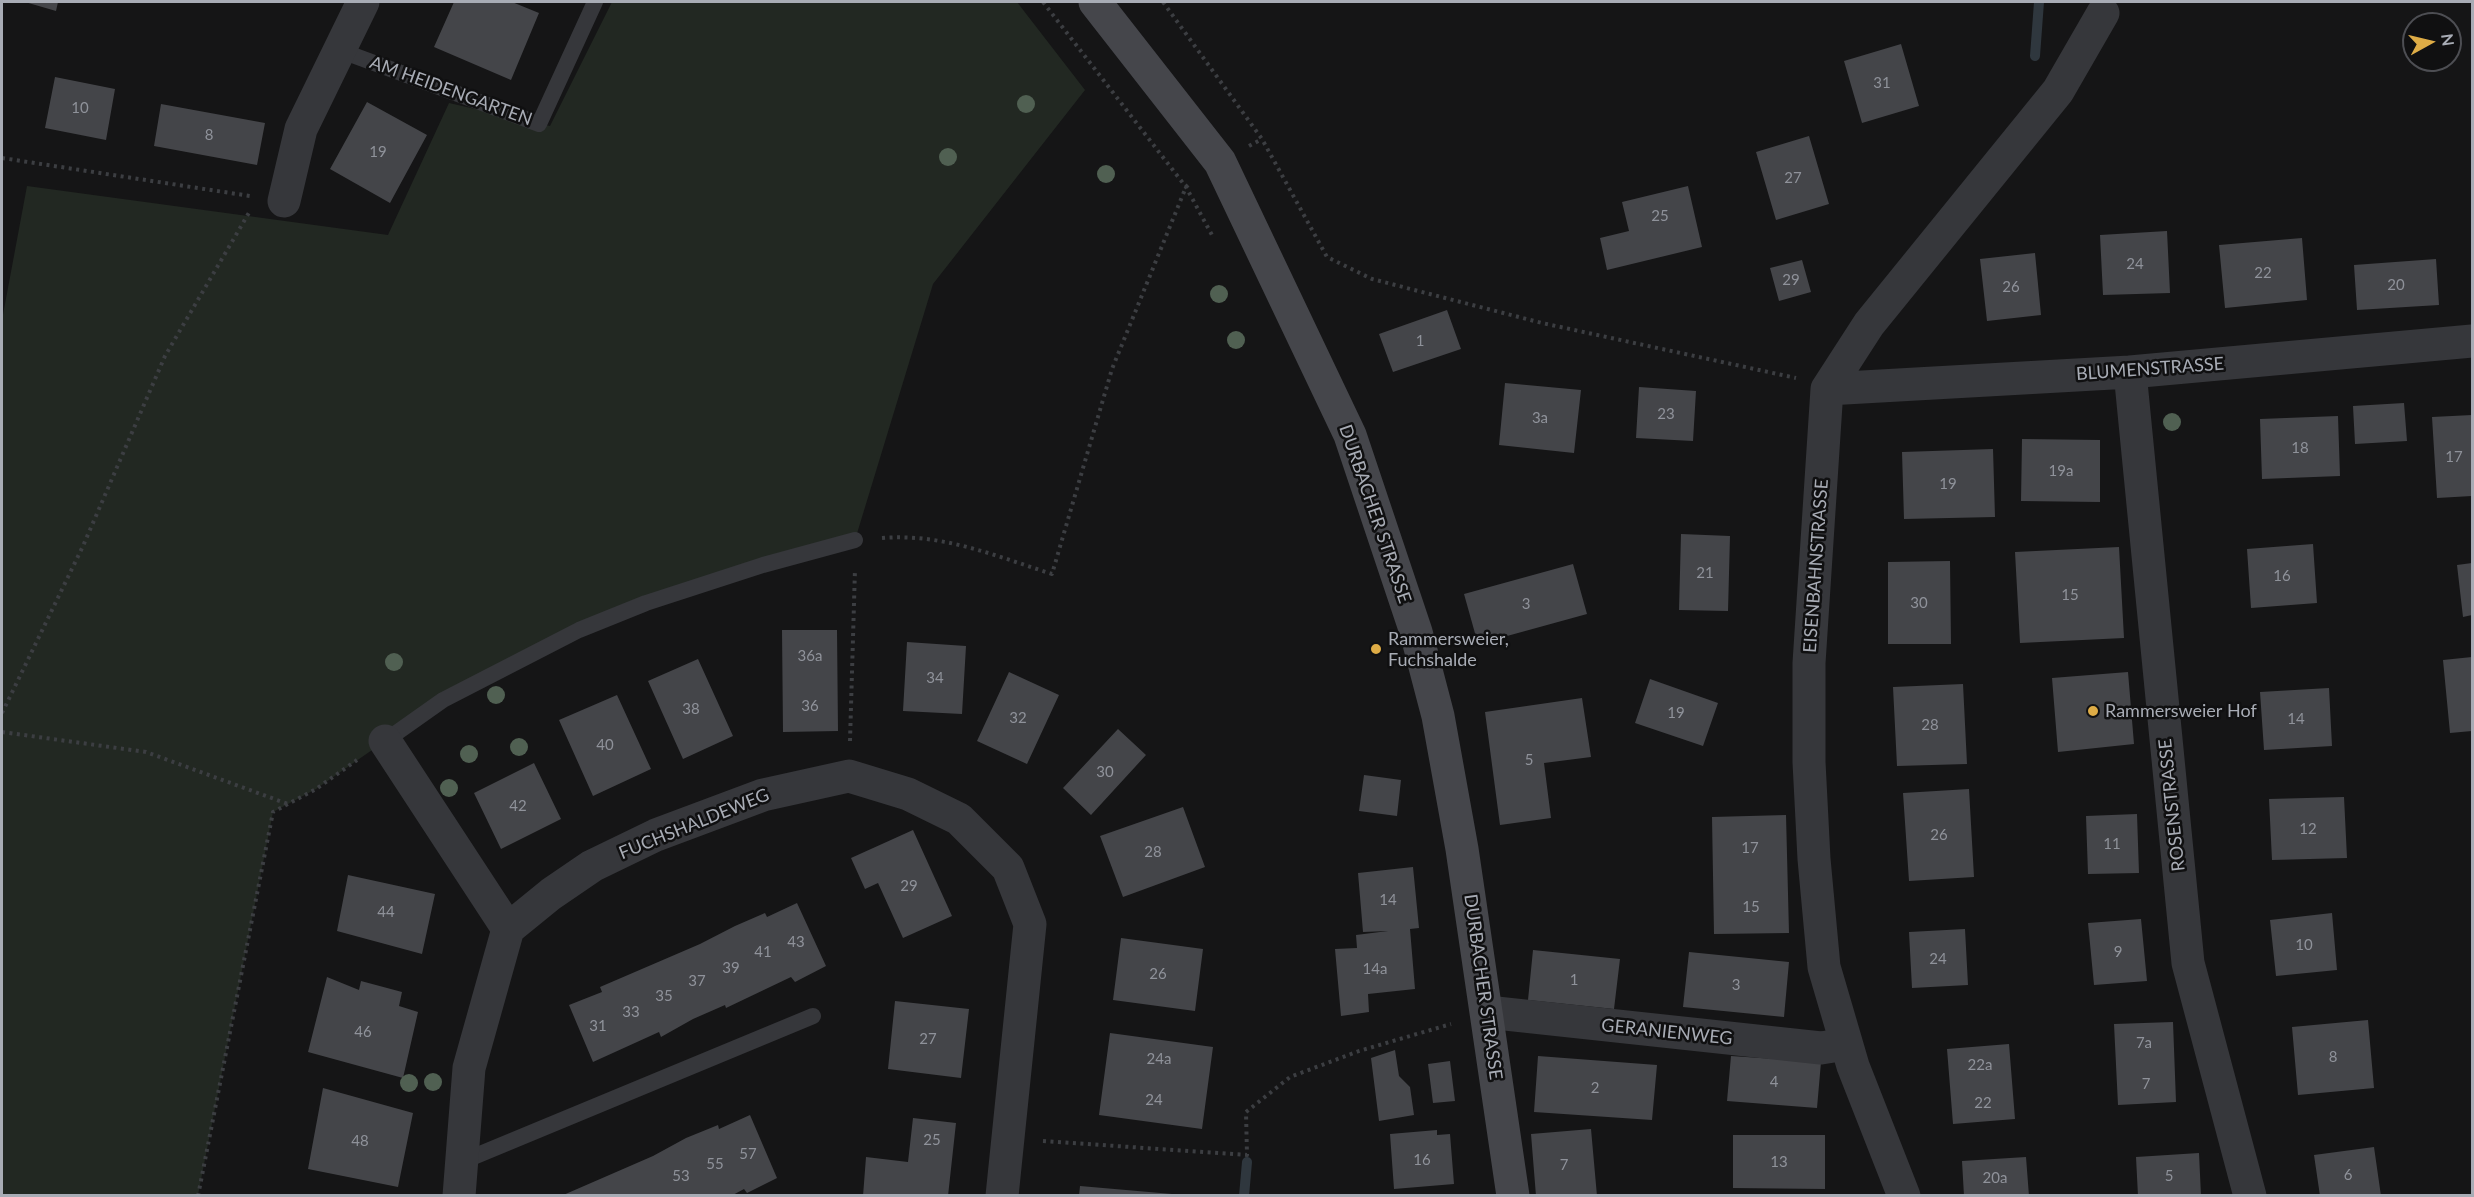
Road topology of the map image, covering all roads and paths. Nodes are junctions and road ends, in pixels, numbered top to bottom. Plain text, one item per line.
1 (363, 2) edge
2 (595, 2) edge
3 (1043, 2) edge
4 (1095, 2) edge
5 (1163, 2) edge
6 (2103, 14) dead end
7 (339, 50) junction
8 (2, 158) edge
9 (271, 199) junction
10 (2472, 341) edge
11 (2130, 372) junction
12 (1827, 389) junction
13 (855, 540) junction
14 (2, 713) edge
15 (2, 732) edge
16 (385, 741) junction
17 (849, 776) junction
18 (289, 804) junction
19 (508, 929) junction
20 (1487, 1012) junction
21 (813, 1016) dead end
22 (1846, 1044) junction
23 (1009, 1138) junction
24 (461, 1162) junction
25 (198, 1196) edge
26 (459, 1196) edge
27 (1002, 1196) edge
28 (1513, 1196) edge
29 (1904, 1196) edge
30 (2250, 1196) edge

1 - 7 street
2 - 7 lane, AM HEIDENGARTEN
3 - 13 path
4 - 20 street, DURBACHER STRASSE
5 - 12 path
6 - 12 street, EISENBAHNSTRASSE
7 - 9 street
8 - 9 path
9 - 14 path
10 - 11 street, BLUMENSTRASSE
11 - 12 street, BLUMENSTRASSE
11 - 30 street, ROSENSTRASSE
12 - 22 street, EISENBAHNSTRASSE
13 - 16 lane
13 - 17 path
15 - 18 path
16 - 18 path
16 - 19 street
17 - 19 street, FUCHSHALDEWEG
17 - 23 street, FUCHSHALDEWEG
18 - 25 path
19 - 24 street
20 - 22 street, GERANIENWEG
20 - 23 path
20 - 28 street, DURBACHER STRASSE
21 - 24 lane
22 - 29 street, EISENBAHNSTRASSE
23 - 27 street, FUCHSHALDEWEG
24 - 26 street

